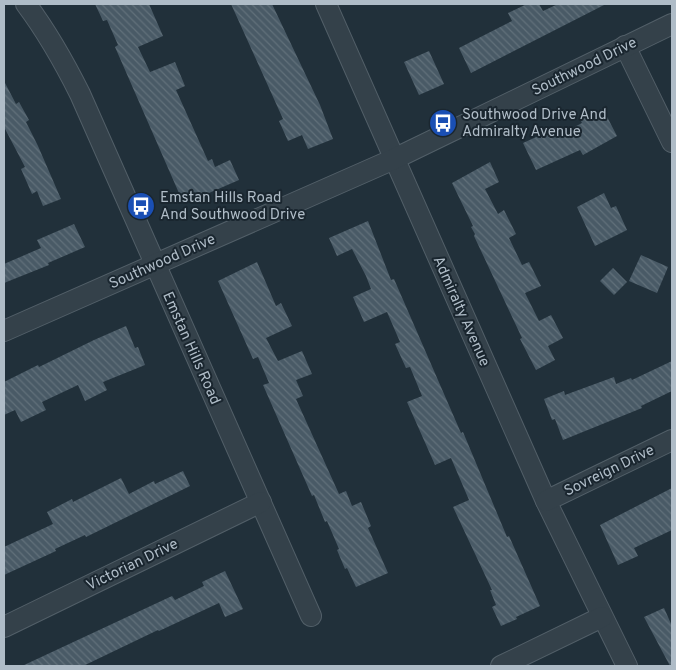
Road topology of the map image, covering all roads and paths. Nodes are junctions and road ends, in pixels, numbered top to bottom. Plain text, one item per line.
1 (26, 4) edge
2 (326, 4) edge
3 (672, 24) edge
4 (625, 46) junction
5 (672, 142) edge
6 (394, 159) junction
7 (155, 264) junction
8 (4, 331) edge
9 (672, 440) edge
10 (546, 501) junction
11 (261, 502) junction
12 (311, 616) dead end
13 (602, 617) junction
14 (4, 627) edge
15 (501, 666) edge
16 (627, 666) edge

1 - 7 street, Emstan Hills Road
2 - 6 street, Admiralty Avenue
3 - 4 street, Southwood Drive
4 - 5 street
4 - 6 street, Southwood Drive
6 - 7 street, Southwood Drive
6 - 10 street, Admiralty Avenue
7 - 8 street, Southwood Drive
7 - 11 street, Emstan Hills Road
9 - 10 street, Sovreign Drive
10 - 13 street, Admiralty Avenue
11 - 12 street, Emstan Hills Road
11 - 14 street, Victorian Drive
13 - 15 street
13 - 16 street, Admiralty Avenue

